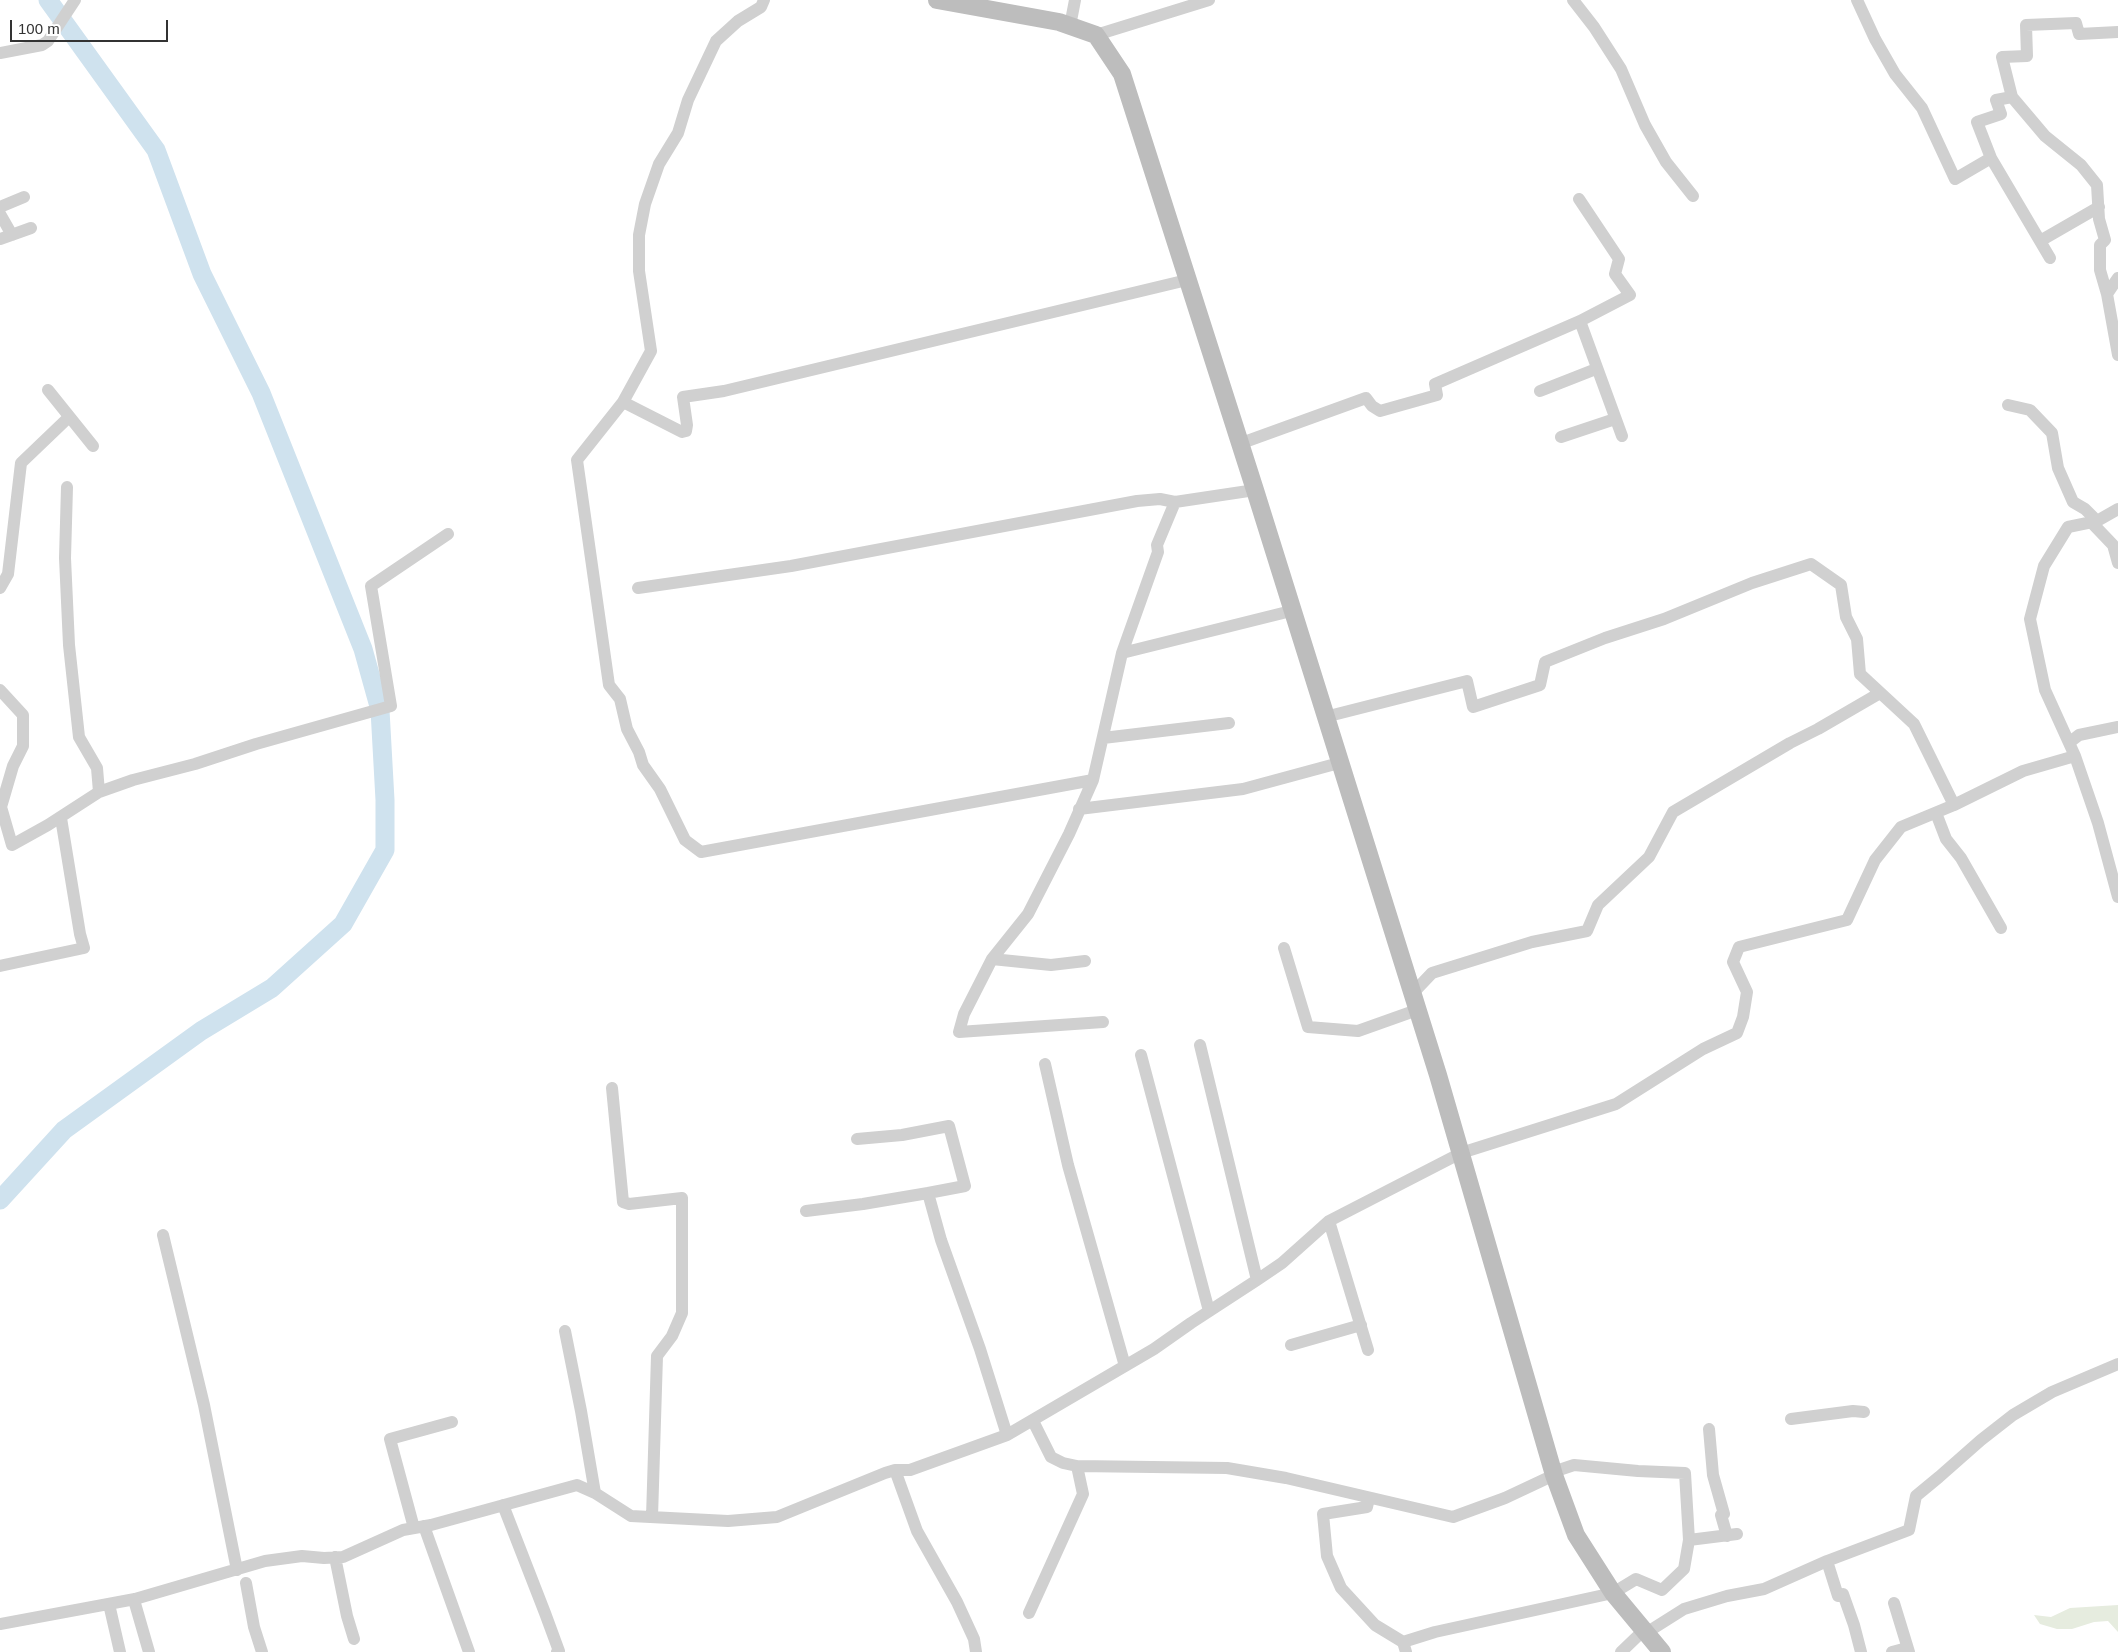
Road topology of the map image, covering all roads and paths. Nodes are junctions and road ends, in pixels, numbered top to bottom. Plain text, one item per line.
1 (76, 0) edge
2 (764, 0) edge
3 (937, 0) edge
4 (1075, 0) edge
5 (1209, 0) edge
6 (1573, 0) edge
7 (1858, 0) edge
8 (1070, 26) junction
9 (2118, 32) edge
10 (1096, 35) junction
11 (0, 53) edge
12 (2012, 97) junction
13 (1991, 158) junction
14 (1693, 196) dead end
15 (24, 197) dead end
16 (1580, 199) dead end
17 (0, 207) edge
18 (2099, 207) junction
19 (0, 214) edge
20 (31, 228) dead end
21 (6, 237) edge
22 (2040, 242) junction
23 (2050, 258) dead end
24 (2118, 278) edge
25 (1187, 280) junction
26 (2107, 294) junction
27 (1580, 321) junction
28 (2118, 355) edge
29 (1596, 370) junction
30 (48, 390) dead end
31 (1540, 391) dead end
32 (623, 402) junction
33 (2008, 405) dead end
34 (68, 418) junction
35 (1615, 419) junction
36 (1622, 436) dead end
37 (1561, 437) dead end
38 (1239, 444) junction
39 (93, 446) dead end
40 (67, 487) dead end
41 (1255, 490) junction
42 (1175, 502) junction
43 (2118, 508) edge
44 (2095, 522) junction
45 (448, 534) dead end
46 (2118, 563) edge
47 (0, 588) edge
48 (638, 588) dead end
49 (1291, 611) junction
50 (1122, 653) junction
51 (0, 690) edge
52 (1880, 693) junction
53 (1325, 717) junction
54 (1229, 723) dead end
55 (2118, 727) edge
56 (1103, 738) junction
57 (2070, 742) junction
58 (2075, 756) junction
59 (1340, 764) junction
60 (1093, 780) junction
61 (99, 792) junction
62 (1954, 806) junction
63 (0, 807) edge
64 (1079, 809) junction
65 (1936, 813) junction
66 (61, 818) junction
67 (2118, 897) edge
68 (2001, 928) dead end
69 (1284, 948) dead end
70 (992, 959) junction
71 (1084, 961) dead end
72 (0, 966) edge
73 (1414, 1002) junction
74 (1103, 1022) dead end
75 (1200, 1045) dead end
76 (1140, 1055) dead end
77 (1045, 1064) dead end
78 (612, 1088) dead end
79 (857, 1139) dead end
80 (1461, 1153) junction
81 (928, 1193) junction
82 (806, 1211) dead end
83 (1329, 1221) junction
84 (163, 1235) dead end
85 (1257, 1280) junction
86 (1209, 1311) junction
87 (1361, 1325) junction
88 (565, 1331) dead end
89 (1291, 1345) dead end
90 (1368, 1350) dead end
91 (2118, 1364) edge
92 (1125, 1366) junction
93 (1864, 1412) dead end
94 (1791, 1419) dead end
95 (1032, 1421) junction
96 (452, 1422) dead end
97 (1709, 1429) dead end
98 (1007, 1435) junction
99 (1077, 1466) junction
100 (895, 1470) junction
101 (1553, 1473) junction
102 (596, 1492) junction
103 (1369, 1498) junction
104 (503, 1505) junction
105 (652, 1517) junction
106 (419, 1527) junction
107 (1689, 1540) junction
108 (335, 1557) junction
109 (1827, 1561) junction
110 (237, 1570) junction
111 (246, 1583) dead end
112 (1613, 1593) junction
113 (134, 1600) junction
114 (1894, 1603) dead end
115 (108, 1604) junction
116 (1029, 1612) dead end
117 (0, 1624) edge
118 (1645, 1631) junction
119 (354, 1639) dead end
120 (1405, 1647) edge
121 (1908, 1650) edge
122 (120, 1652) edge
123 (149, 1652) edge
124 (262, 1652) edge
125 (469, 1652) edge
126 (561, 1652) edge
127 (976, 1652) edge
128 (1621, 1652) edge
129 (1662, 1652) edge
130 (1861, 1652) edge
131 (1892, 1652) edge

1 - 11 street
2 - 32 street
3 - 8 main road
4 - 8 street
5 - 10 street
6 - 14 street
7 - 13 street
8 - 10 main road
9 - 12 street
10 - 25 main road
12 - 13 street
12 - 18 street
13 - 22 street
15 - 17 street
16 - 27 street
18 - 22 street
18 - 26 street
19 - 21 street
20 - 21 street
22 - 23 street
24 - 26 street
25 - 32 street
25 - 38 main road
26 - 28 street
27 - 29 street
27 - 38 street
29 - 31 street
29 - 35 street
30 - 34 street
32 - 60 street
33 - 44 street
34 - 39 street
34 - 47 street
35 - 36 street
35 - 37 street
38 - 41 main road
40 - 61 street
41 - 42 street
41 - 49 main road
42 - 48 street
42 - 50 street
43 - 44 street
44 - 46 street
44 - 57 street
45 - 61 street
49 - 50 street
49 - 53 main road
50 - 56 street
51 - 63 street
52 - 53 street
52 - 62 street
52 - 73 street
53 - 59 main road
54 - 56 street
55 - 57 street
56 - 60 street
57 - 58 street
58 - 62 street
58 - 67 street
59 - 64 street
59 - 73 main road
60 - 64 street
61 - 66 street
62 - 65 street
63 - 66 street
64 - 70 street
65 - 68 street
65 - 80 street
66 - 72 street
69 - 73 street
70 - 71 street
70 - 74 street
73 - 80 main road
75 - 85 street
76 - 86 street
77 - 92 street
78 - 105 street
79 - 81 street
80 - 83 street
80 - 101 main road
81 - 82 street
81 - 98 street
83 - 85 street
83 - 87 street
84 - 110 street
85 - 86 street
86 - 92 street
87 - 89 street
87 - 90 street
88 - 102 street
91 - 109 street
92 - 95 street
93 - 94 street
95 - 98 street
95 - 99 street
96 - 106 street
97 - 107 street
98 - 100 street
99 - 103 street
99 - 116 street
100 - 105 street
100 - 127 street
101 - 103 street
101 - 107 street
101 - 112 main road
102 - 104 street
102 - 105 street
103 - 120 street
104 - 106 street
104 - 126 street
106 - 108 street
106 - 125 street
107 - 112 street
108 - 110 street
108 - 119 street
109 - 118 street
109 - 130 street
110 - 113 street
111 - 124 street
112 - 118 main road
112 - 120 street
113 - 115 street
113 - 123 street
114 - 121 street
115 - 117 street
115 - 122 street
118 - 128 street
118 - 129 main road
121 - 131 street

